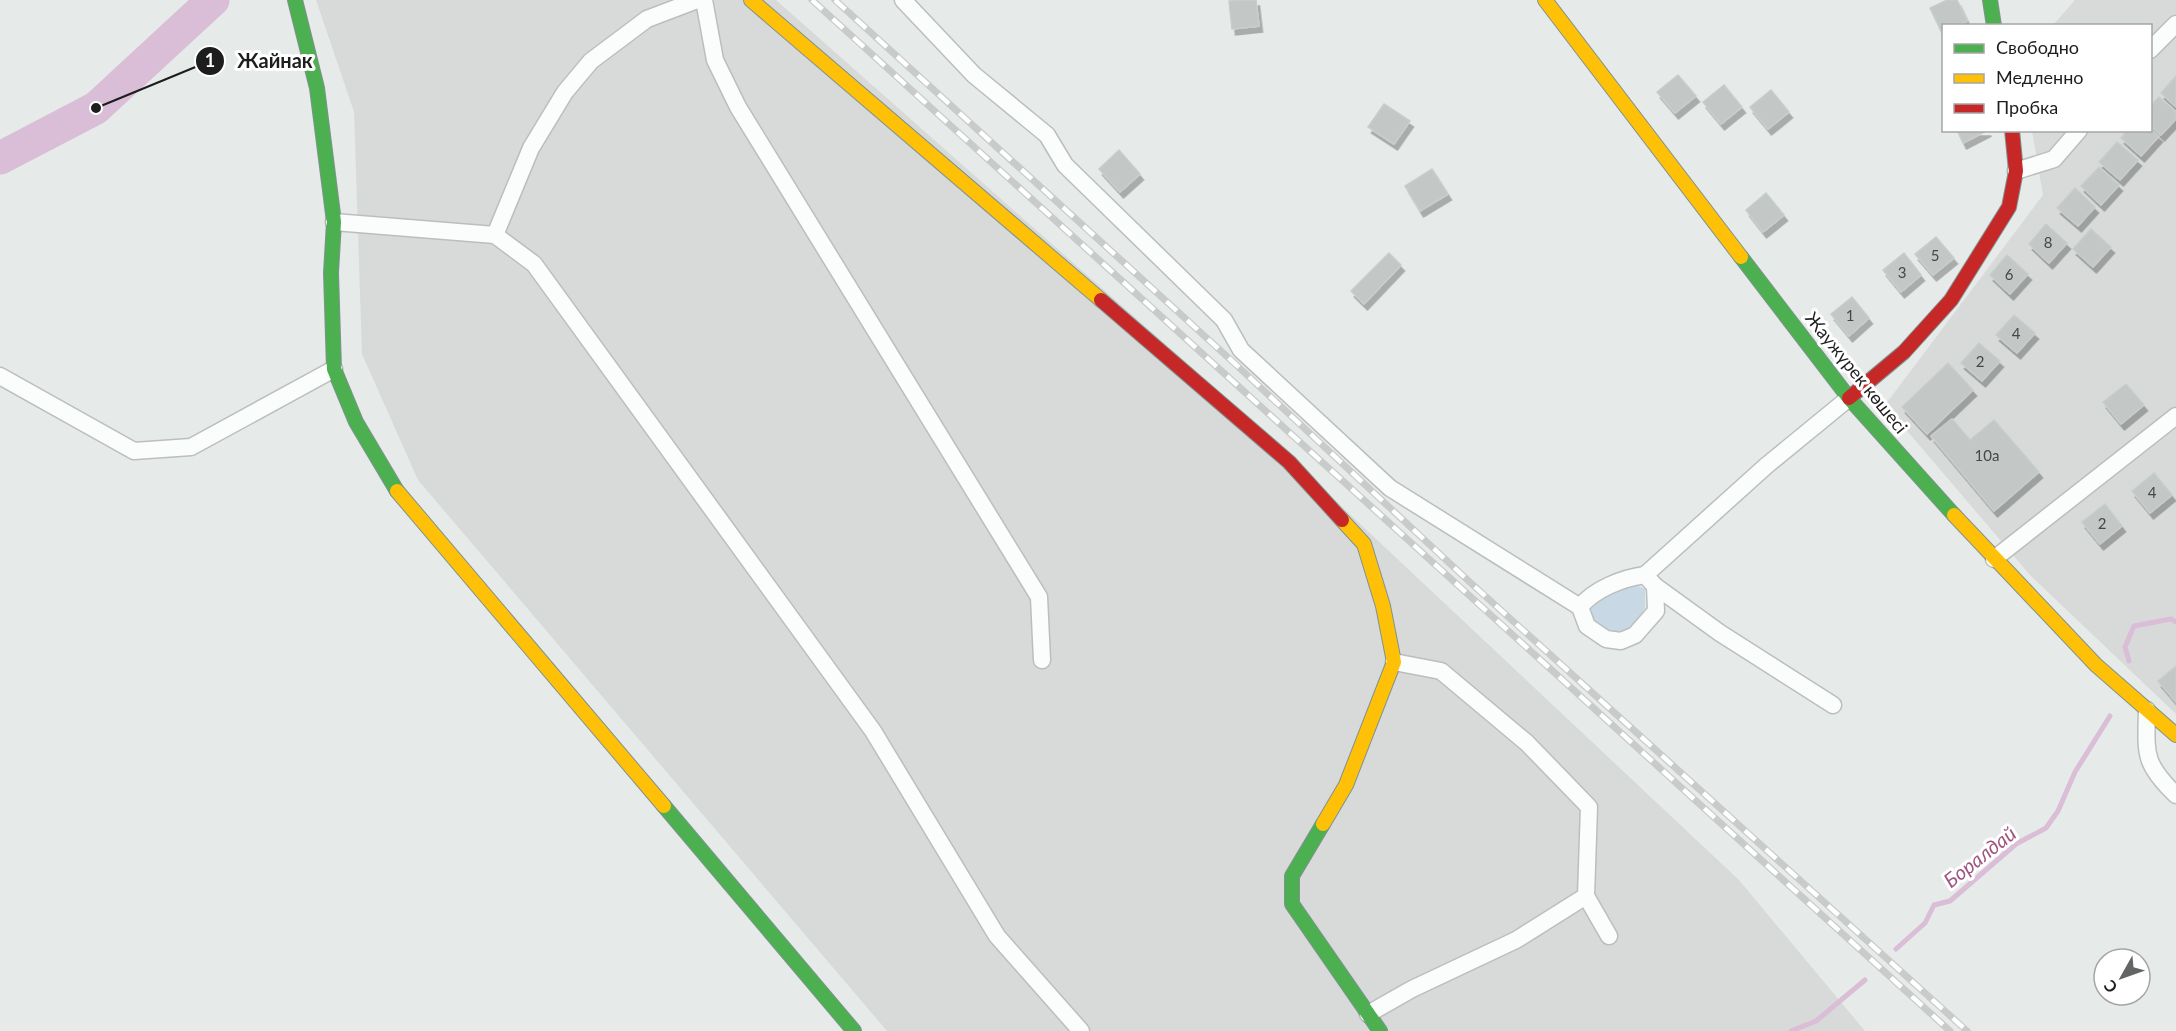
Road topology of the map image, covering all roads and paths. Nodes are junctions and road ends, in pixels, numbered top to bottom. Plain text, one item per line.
1 (295, 0) edge
2 (697, 0) edge
3 (704, 0) edge
4 (751, 0) edge
5 (903, 0) edge
6 (1545, 0) edge
7 (1990, 0) edge
8 (1994, 24) edge
9 (2176, 24) edge
10 (2152, 49) edge
11 (2012, 132) edge
12 (2077, 132) edge
13 (2016, 171) junction
14 (334, 222) junction
15 (495, 235) junction
16 (334, 369) junction
17 (0, 376) edge
18 (1849, 398) junction
19 (2176, 416) edge
20 (1994, 559) junction
21 (1651, 580) junction
22 (1580, 607) junction
23 (1042, 660) dead end
24 (1394, 662) junction
25 (1833, 705) dead end
26 (2147, 710) junction
27 (2176, 735) edge
28 (2176, 795) edge
29 (1586, 896) junction
30 (1609, 936) dead end
31 (1368, 1014) junction
32 (854, 1031) edge
33 (1081, 1031) edge
34 (1380, 1031) edge

1 - 14 street
2 - 15 street
3 - 23 street
4 - 24 street
5 - 22 street
6 - 18 street, Жаужүрек көшесі
7 - 8 street
9 - 10 street
11 - 13 street
12 - 13 street
13 - 18 street
14 - 15 street
14 - 16 street
15 - 33 street
16 - 17 street
16 - 32 street
18 - 20 street, Жаужүрек көшесі
18 - 21 street
19 - 20 street
20 - 26 street, Жаужүрек көшесі
21 - 22 street
21 - 22 street
21 - 25 street
24 - 29 street
24 - 31 street
26 - 27 street, Жаужүрек көшесі
26 - 28 street
29 - 30 street
29 - 31 street
31 - 34 street

